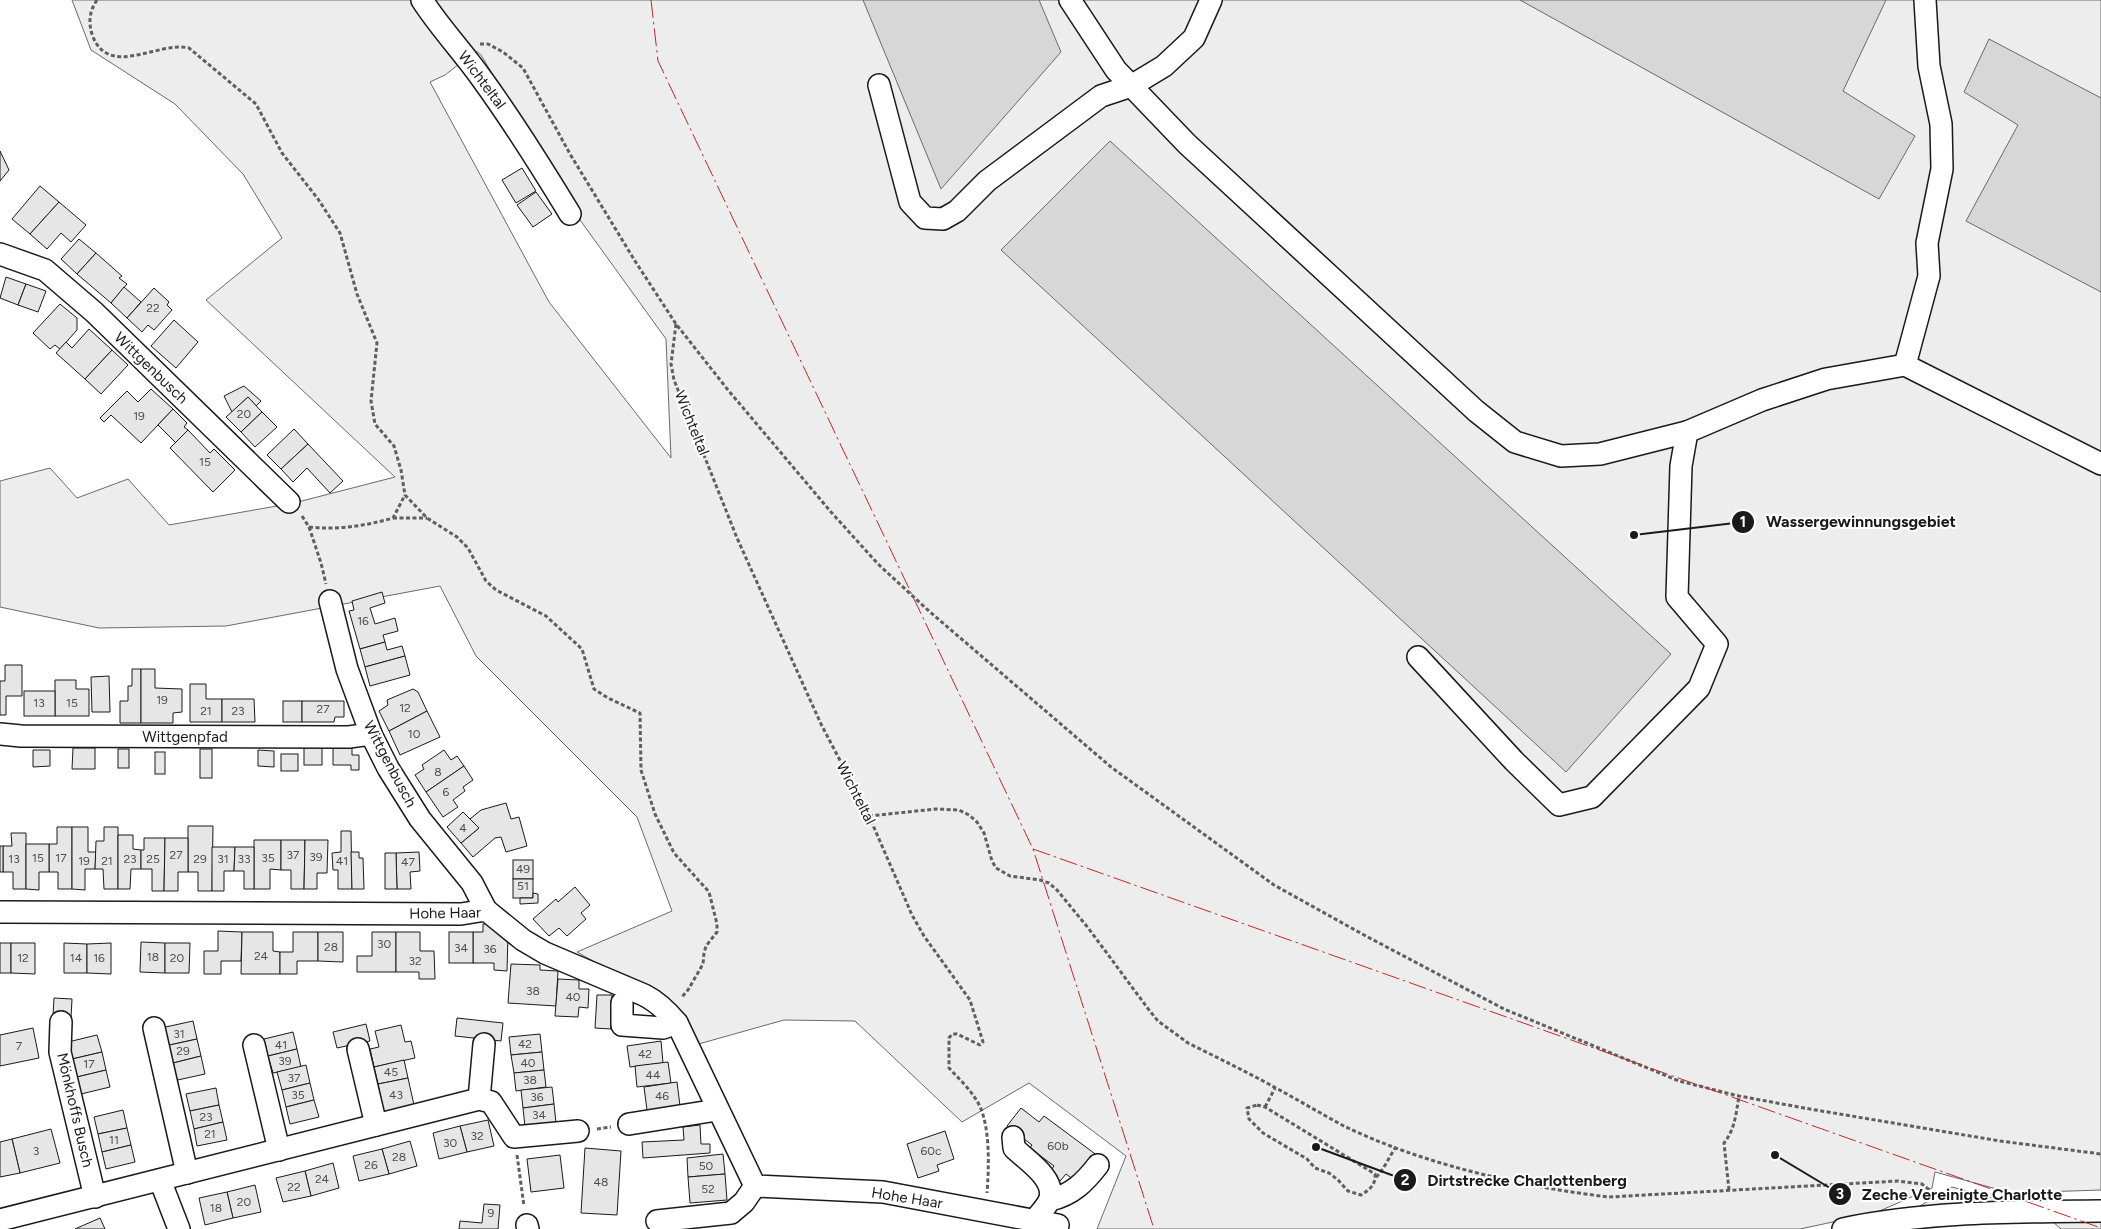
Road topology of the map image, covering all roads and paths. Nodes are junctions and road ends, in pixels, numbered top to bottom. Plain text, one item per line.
1 (98, 0) edge
2 (422, 0) edge
3 (1070, 0) edge
4 (1211, 0) edge
5 (1925, 0) edge
6 (455, 45) junction
7 (879, 85) dead end
8 (1131, 86) junction
9 (570, 214) dead end
10 (0, 254) edge
11 (676, 324) junction
12 (1905, 365) junction
13 (1687, 432) junction
14 (2101, 464) edge
15 (405, 495) junction
16 (289, 502) joint
17 (393, 518) junction
18 (427, 518) junction
19 (309, 527) junction
20 (330, 601) joint
21 (1418, 658) dead end
22 (0, 734) edge
23 (371, 734) junction
24 (868, 816) junction
25 (486, 910) junction
26 (0, 912) edge
27 (622, 1003) dead end
28 (672, 1018) junction
29 (61, 1022) dead end
30 (154, 1028) dead end
31 (484, 1044) dead end
32 (254, 1045) dead end
33 (358, 1049) dead end
34 (1275, 1088) junction
35 (1739, 1096) junction
36 (480, 1098) junction
37 (1265, 1108) junction
38 (717, 1110) junction
39 (629, 1124) joint
40 (376, 1125) junction
41 (578, 1131) joint
42 (514, 1137) junction
43 (1013, 1137) dead end
44 (1396, 1147) junction
45 (280, 1150) junction
46 (2101, 1154) edge
47 (1098, 1165) dead end
48 (187, 1173) junction
49 (1376, 1177) junction
50 (160, 1180) junction
51 (755, 1186) junction
52 (1729, 1190) junction
53 (95, 1197) junction
54 (1050, 1200) junction
55 (986, 1211) junction
56 (2101, 1211) edge
57 (2031, 1212) junction
58 (1940, 1216) junction
59 (0, 1220) edge
60 (657, 1221) dead end
61 (1034, 1221) junction
62 (1058, 1225) dead end
63 (528, 1227) edge
64 (179, 1229) edge
65 (1843, 1229) edge
66 (2045, 1229) edge

1 - 15 path
2 - 6 street, Wichteltal
3 - 8 street
4 - 8 street
5 - 12 street
6 - 9 street, Wichteltal
6 - 11 path
7 - 8 street
8 - 13 street
10 - 16 street, Wittgenbusch
11 - 24 path, Wichteltal
11 - 35 path
12 - 13 street
12 - 14 street
13 - 21 street
15 - 17 path
15 - 18 path
16 - 19 path
17 - 18 path
17 - 19 path
18 - 28 path
19 - 20 path
20 - 23 street, Wittgenbusch
22 - 23 street, Wittgenpfad
23 - 25 street, Wittgenbusch
24 - 34 path
24 - 55 path, Wichteltal
25 - 26 street, Hohe Haar
25 - 28 street, Hohe Haar
27 - 28 street
28 - 38 street, Hohe Haar
29 - 53 street, Mönkhoffs Busch
30 - 48 street
31 - 36 street
32 - 45 street
33 - 40 street
34 - 37 path
34 - 44 path
35 - 46 path
35 - 52 path
36 - 40 street
36 - 42 street
37 - 49 path
37 - 49 path
38 - 39 street
38 - 51 street, Hohe Haar
39 - 41 path
40 - 45 street
41 - 42 street
42 - 63 path
43 - 54 street
44 - 49 path
44 - 52 path
45 - 48 street
47 - 54 street
48 - 50 street
50 - 53 street
50 - 64 street
51 - 55 street, Hohe Haar
51 - 60 street
52 - 58 path
53 - 59 street
54 - 61 street
55 - 61 street, Hohe Haar
56 - 57 street
57 - 58 street
57 - 66 street
58 - 65 street
61 - 62 street, Hohe Haar

